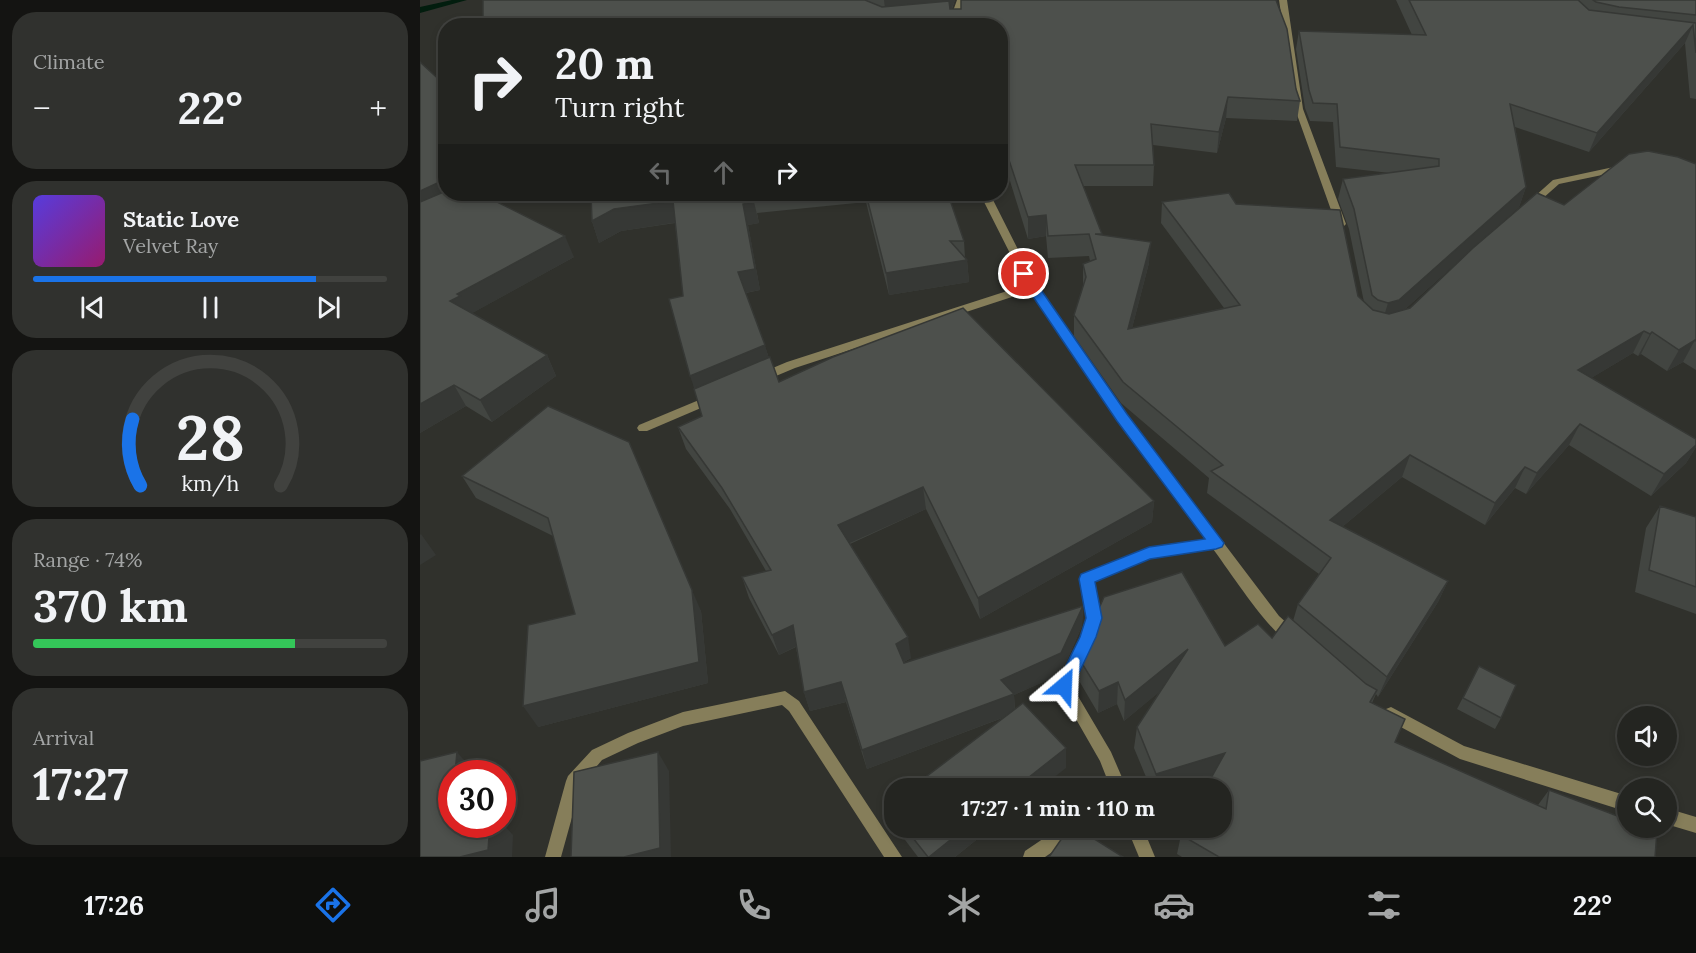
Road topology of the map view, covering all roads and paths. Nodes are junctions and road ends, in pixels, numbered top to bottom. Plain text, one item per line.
1 (961, 0) edge
2 (1283, 0) edge
3 (956, 14) junction
4 (944, 16) edge
5 (956, 18) edge
6 (1630, 167) edge
7 (988, 201) edge
8 (1521, 212) edge
9 (1344, 240) edge
10 (1032, 287) junction
11 (748, 383) edge
12 (727, 392) edge
13 (643, 428) dead end
14 (1216, 543) junction
15 (1301, 644) edge
16 (1383, 710) edge
17 (1115, 778) edge
18 (1617, 801) edge
19 (1677, 819) edge
20 (1696, 825) edge
21 (1059, 838) edge
22 (1139, 838) edge
23 (553, 857) edge
24 (894, 857) edge
25 (1031, 857) edge
26 (1147, 857) edge

1 - 3 street
2 - 9 street
3 - 4 street
3 - 5 street
6 - 8 street
7 - 10 street
10 - 11 street
10 - 14 street
12 - 13 street
14 - 15 street
14 - 17 street
16 - 18 street
19 - 20 street
21 - 25 street
22 - 26 street
23 - 24 street

